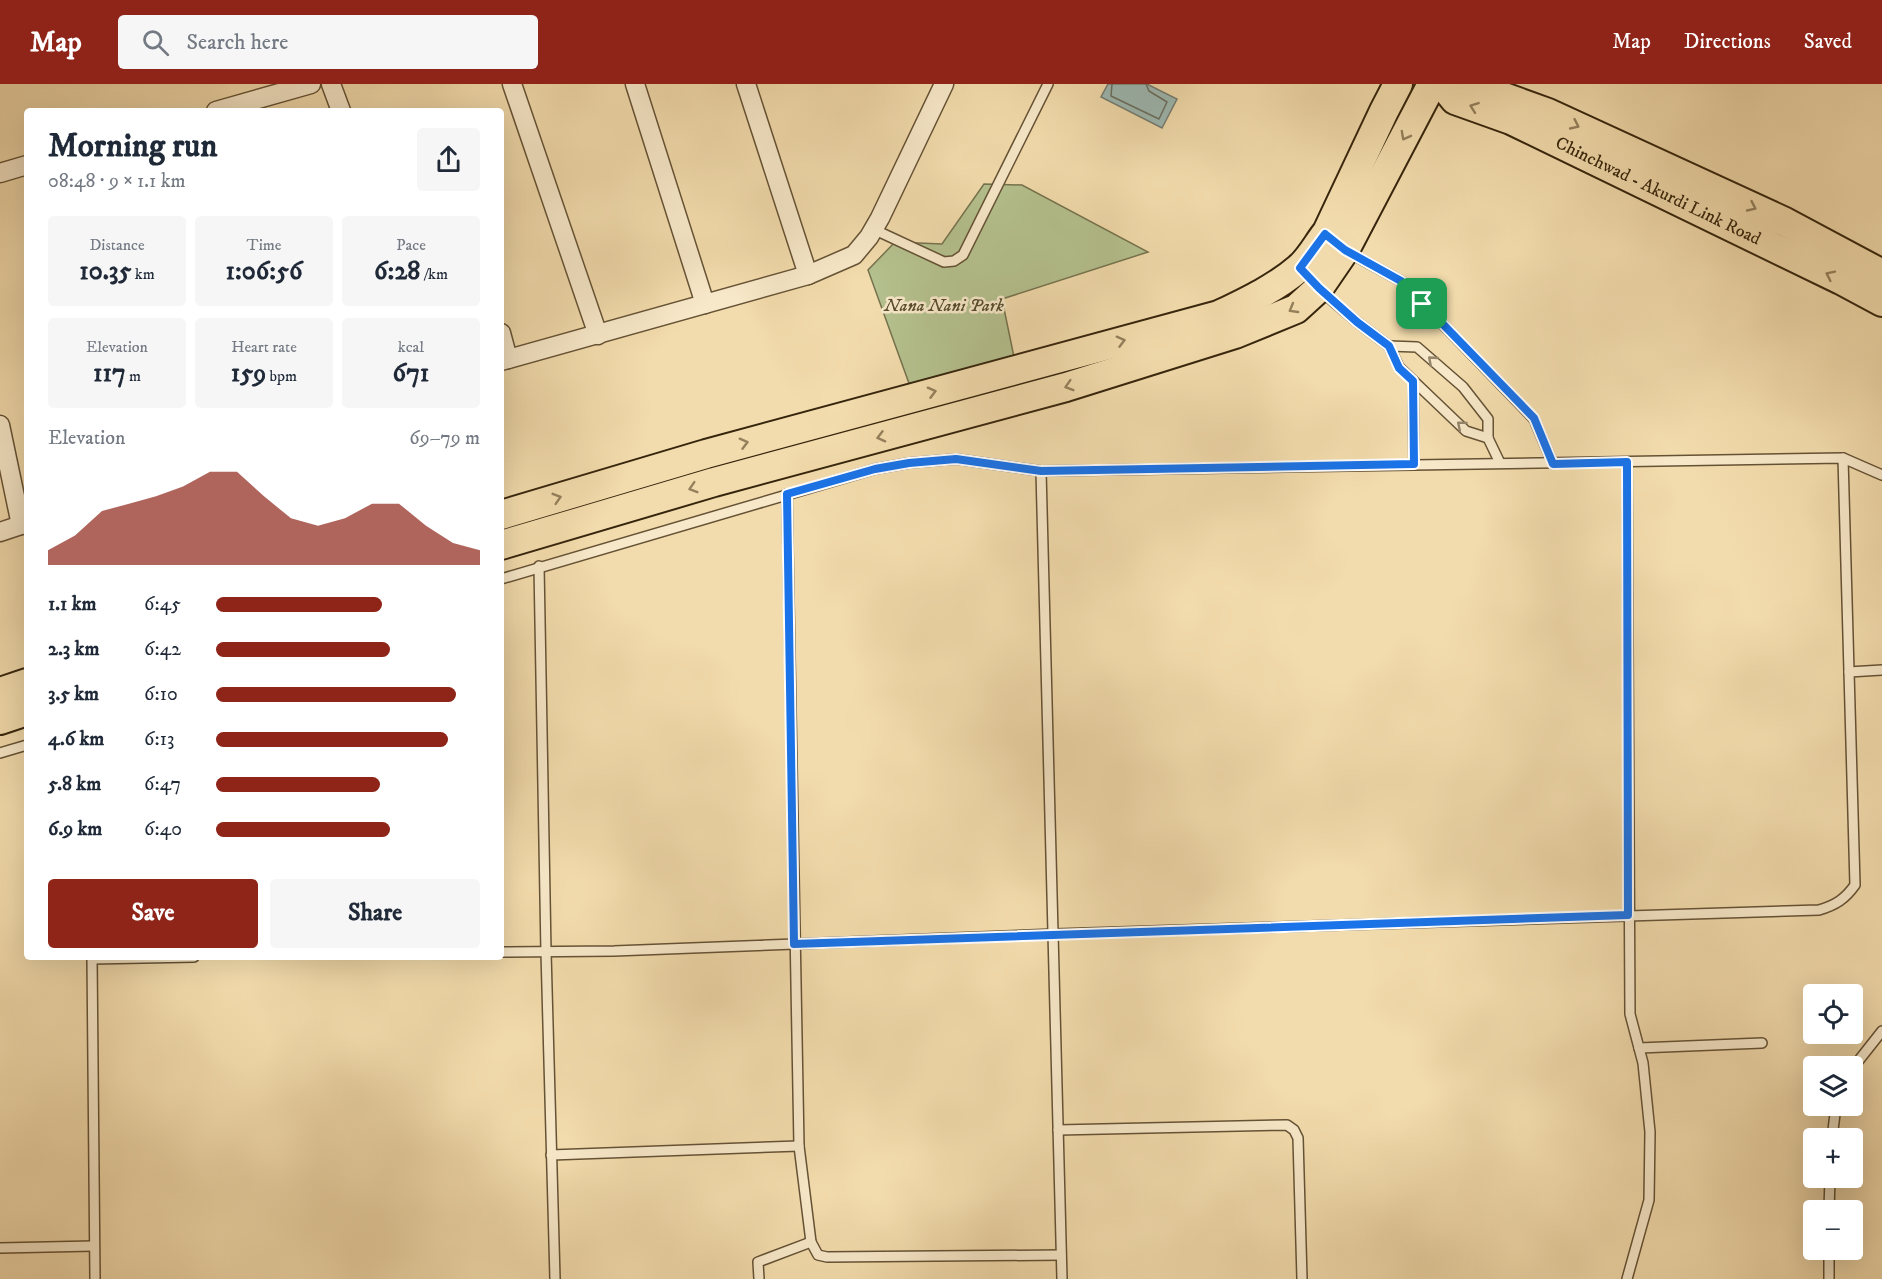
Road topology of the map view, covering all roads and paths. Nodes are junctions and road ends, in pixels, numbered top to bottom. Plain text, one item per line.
1 (311, 84) edge
2 (331, 84) edge
3 (512, 84) edge
4 (635, 84) edge
5 (746, 84) edge
6 (944, 84) edge
7 (1048, 84) edge
8 (1398, 84) edge
9 (1432, 84) edge
10 (1442, 84) edge
11 (1452, 84) edge
12 (1469, 84) edge
13 (1523, 84) edge
14 (244, 107) edge
15 (339, 108) edge
16 (1548, 113) junction
17 (24, 166) edge
18 (0, 173) edge
19 (873, 229) junction
20 (1335, 242) junction
21 (1882, 274) edge
22 (808, 275) junction
23 (1310, 278) junction
24 (1882, 302) edge
25 (705, 304) junction
26 (598, 335) junction
27 (1389, 346) junction
28 (505, 360) edge
29 (1413, 381) junction
30 (0, 425) edge
31 (1488, 438) junction
32 (1843, 459) junction
33 (1627, 462) junction
34 (1500, 463) junction
35 (1414, 464) junction
36 (1553, 464) junction
37 (1041, 471) junction
38 (1882, 475) edge
39 (787, 494) junction
40 (504, 514) edge
41 (24, 524) edge
42 (0, 532) edge
43 (504, 544) edge
44 (539, 566) junction
45 (504, 578) edge
46 (1882, 670) edge
47 (1849, 672) junction
48 (24, 684) edge
49 (0, 692) edge
50 (24, 712) edge
51 (0, 720) edge
52 (24, 746) edge
53 (0, 753) edge
54 (1628, 915) junction
55 (1054, 934) junction
56 (794, 944) junction
57 (504, 952) edge
58 (546, 952) junction
59 (92, 960) edge
60 (1882, 1031) edge
61 (1762, 1043) dead end
62 (1639, 1048) junction
63 (1862, 1056) edge
64 (1058, 1130) junction
65 (799, 1146) junction
66 (551, 1155) junction
67 (812, 1242) junction
68 (94, 1246) junction
69 (0, 1248) edge
70 (1061, 1255) junction
71 (1829, 1260) edge
72 (95, 1279) edge
73 (555, 1279) edge
74 (759, 1279) edge
75 (1062, 1279) edge
76 (1302, 1279) edge
77 (1627, 1279) edge
78 (1829, 1279) edge

1 - 14 street
2 - 15 street
3 - 26 street
4 - 25 street
5 - 22 street
6 - 19 street
7 - 19 lane
8 - 20 main road
9 -> 20 main road
10 - 11 main road, Chinchwad - Akurdi Link Road
24 -> 10 main road, Chinchwad - Akurdi Link Road
12 - 16 main road, Chinchwad - Akurdi Link Road
13 - 16 main road
16 -> 21 main road, Chinchwad - Akurdi Link Road
17 - 18 street
19 - 22 street
20 - 23 main road
20 - 36 lane
22 - 25 street
23 - 27 lane
40 -> 23 main road
23 -> 43 main road
25 - 26 street
26 - 28 street
27 - 29 lane
31 -> 27 lane
31 -> 29 lane
29 - 35 lane
30 - 41 street
31 - 34 lane
32 - 33 lane
32 - 38 lane
32 - 47 lane
33 - 36 lane
33 - 54 lane
34 - 35 lane
34 - 36 lane
35 - 37 lane
37 - 39 lane
37 - 55 lane
39 - 44 lane
39 - 56 lane
41 - 42 street
44 - 45 lane
44 - 58 lane
46 - 47 lane
47 - 54 lane
48 - 49 main road
50 - 51 main road
52 - 53 lane
54 - 55 lane
54 - 62 lane
55 - 56 lane
55 - 64 lane
56 - 58 lane
56 - 65 lane
57 - 58 lane
58 - 66 lane
59 - 68 lane
60 - 63 lane
61 - 62 lane
62 - 77 lane
64 - 70 lane
64 - 76 lane
65 - 66 lane
65 - 67 lane
66 - 73 lane
67 - 70 lane
67 - 74 lane
68 - 69 lane
68 - 72 lane
70 - 75 lane
71 - 78 lane

